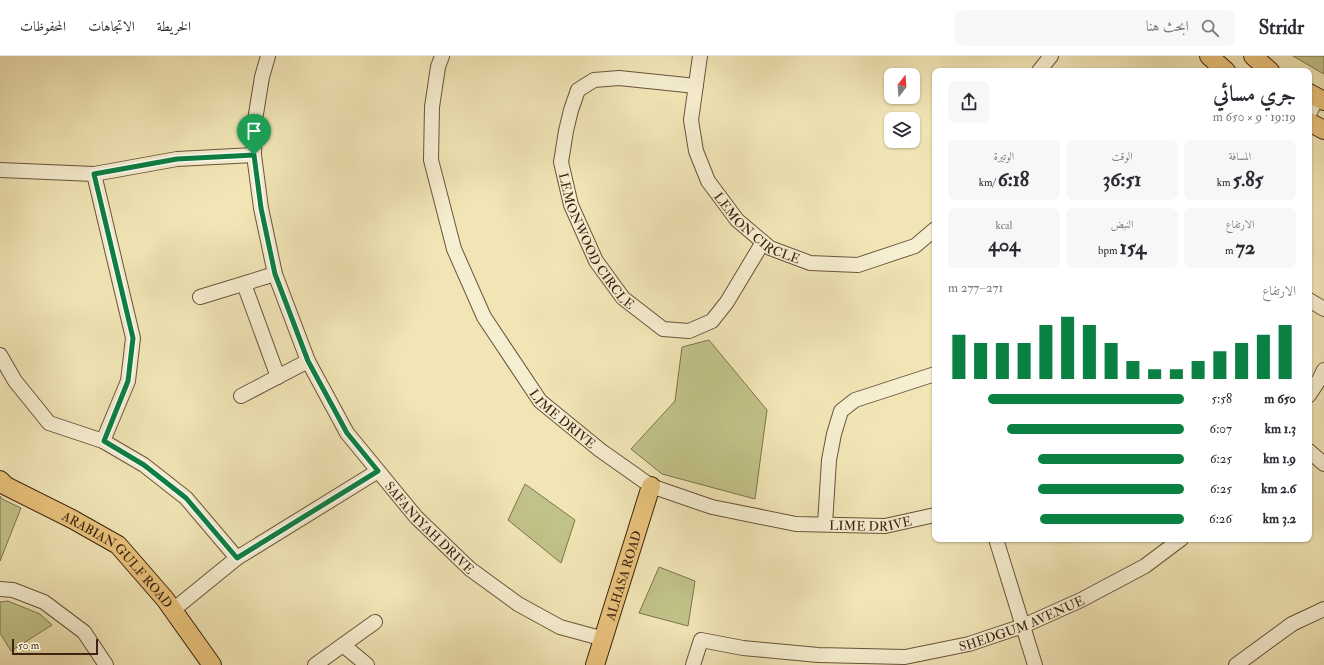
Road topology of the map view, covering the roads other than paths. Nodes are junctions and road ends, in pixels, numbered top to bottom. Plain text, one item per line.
1 (268, 56) edge
2 (442, 56) edge
3 (700, 56) edge
4 (1051, 56) edge
5 (1209, 56) edge
6 (1253, 56) edge
7 (1041, 68) edge
8 (1223, 68) edge
9 (1267, 68) edge
10 (696, 86) junction
11 (1317, 97) edge
12 (1312, 108) edge
13 (1312, 124) edge
14 (1324, 130) edge
15 (254, 155) junction
16 (0, 170) edge
17 (94, 174) junction
18 (932, 232) edge
19 (763, 247) junction
20 (275, 274) junction
21 (244, 284) junction
22 (200, 297) dead end
23 (1312, 302) edge
24 (1324, 309) edge
25 (0, 355) edge
26 (308, 361) junction
27 (1324, 370) edge
28 (932, 375) edge
29 (278, 377) junction
30 (1312, 390) edge
31 (241, 396) dead end
32 (104, 441) junction
33 (1312, 454) edge
34 (1324, 464) edge
35 (378, 471) junction
36 (0, 480) edge
37 (651, 486) junction
38 (932, 516) edge
39 (825, 524) junction
40 (997, 542) edge
41 (1177, 542) edge
42 (237, 558) junction
43 (0, 589) edge
44 (173, 610) junction
45 (1324, 610) edge
46 (375, 622) dead end
47 (1023, 626) junction
48 (604, 639) junction
49 (343, 645) junction
50 (106, 665) edge
51 (212, 665) edge
52 (315, 665) edge
53 (367, 665) edge
54 (596, 665) edge
55 (693, 665) edge
56 (1035, 665) edge
57 (1236, 665) edge

1 - 15 street, SAFANIYAH DRIVE
2 - 37 street, LIME DRIVE
3 - 10 street, LEMON CIRCLE
4 - 7 street
5 - 8 main road
6 - 9 main road
10 - 19 street, LEMON CIRCLE
10 - 19 street, LEMONWOOD CIRCLE
11 - 12 street
13 - 14 main road
15 - 17 street
15 - 20 street, SAFANIYAH DRIVE
16 - 17 street
17 - 32 street
18 - 19 street, LEMON CIRCLE
20 - 21 street
20 - 26 street, SAFANIYAH DRIVE
21 - 22 street
21 - 29 street
23 - 24 street
25 - 32 street
26 - 29 street
26 - 35 street, SAFANIYAH DRIVE
27 - 30 street
28 - 39 street
29 - 31 street
32 - 42 street
33 - 34 street
35 - 42 street
35 - 48 street, SAFANIYAH DRIVE
36 - 44 main road, ARABIAN GULF ROAD
37 - 39 street, LIME DRIVE
37 - 48 main road, ALHASA ROAD
38 - 39 street, LIME DRIVE
40 - 47 street
41 - 47 street, SHEDGUM AVENUE
42 - 44 street
43 - 50 street
44 - 51 main road, ARABIAN GULF ROAD
45 - 57 street
46 - 49 street
47 - 55 street, SHEDGUM AVENUE
47 - 56 street
48 - 54 main road, ALHASA ROAD
49 - 52 street
49 - 53 street

